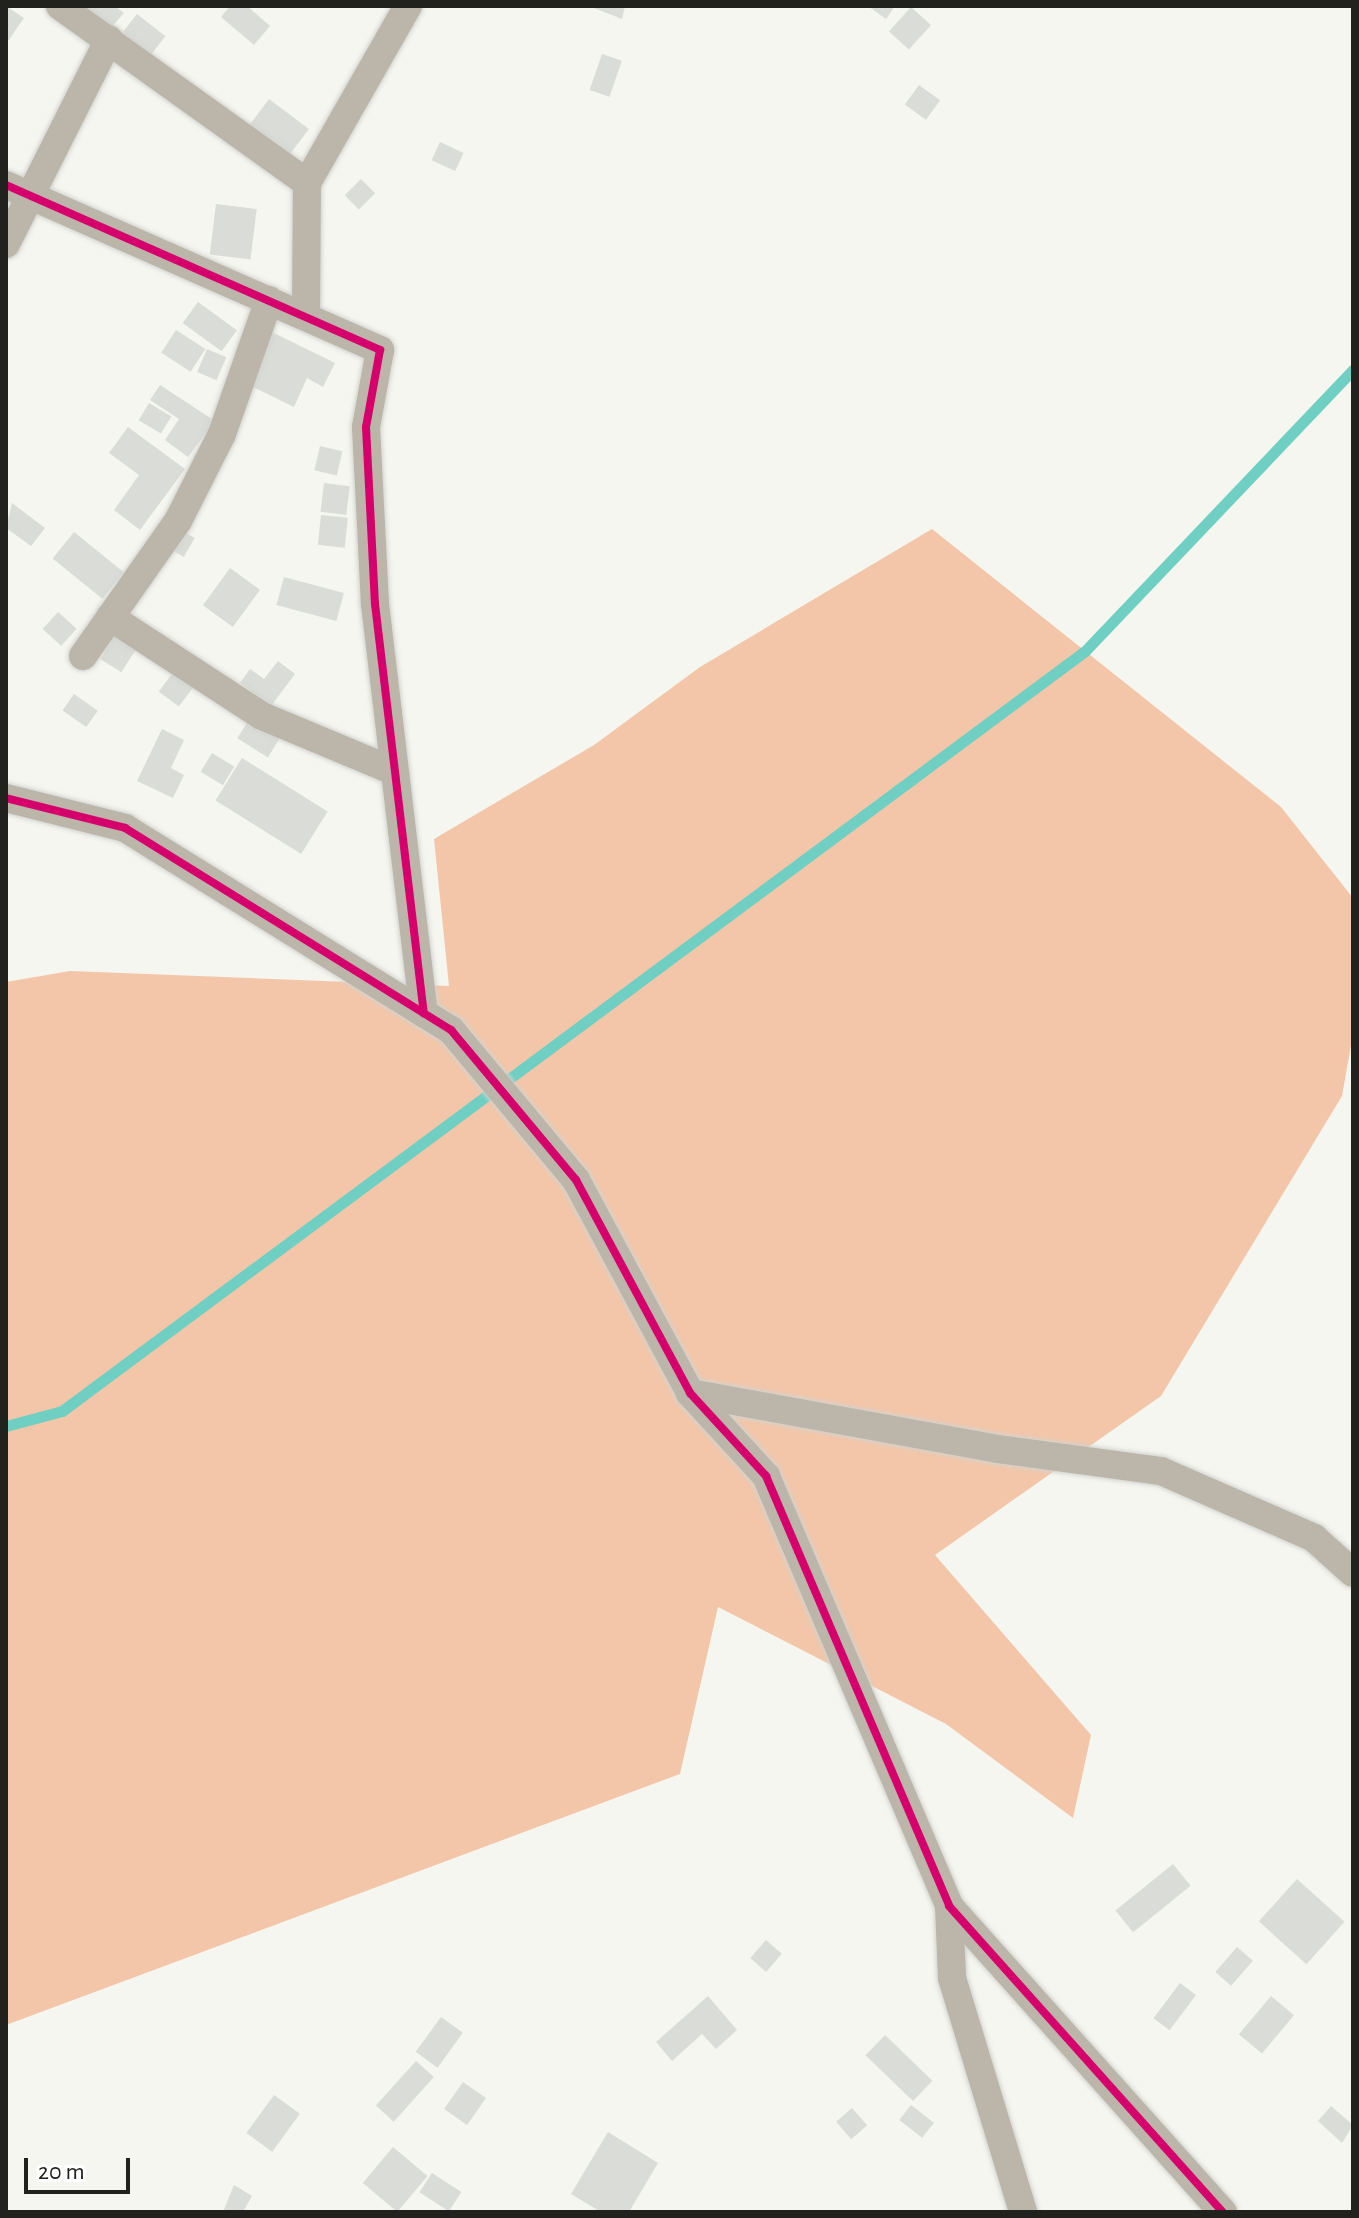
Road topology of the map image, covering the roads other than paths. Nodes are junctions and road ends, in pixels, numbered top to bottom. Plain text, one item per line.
1 (60, 6) edge
2 (408, 6) edge
3 (109, 39) junction
4 (307, 183) junction
5 (18, 189) edge
6 (6, 244) edge
7 (269, 300) junction
8 (306, 317) junction
9 (110, 617) junction
10 (83, 656) dead end
11 (391, 770) junction
12 (6, 798) edge
13 (424, 1013) junction
14 (690, 1393) junction
15 (1353, 1573) edge
16 (949, 1906) junction
17 (1023, 2212) edge
18 (1223, 2212) edge

1 - 3 street
2 - 4 street
3 - 4 street
3 - 5 street
4 - 8 street
5 - 6 street
5 - 7 street
7 - 8 street
7 - 9 street
8 - 11 street
9 - 10 street
9 - 11 street
11 - 13 street
12 - 13 street
13 - 14 street
14 - 15 street
14 - 16 street
16 - 17 street
16 - 18 street

